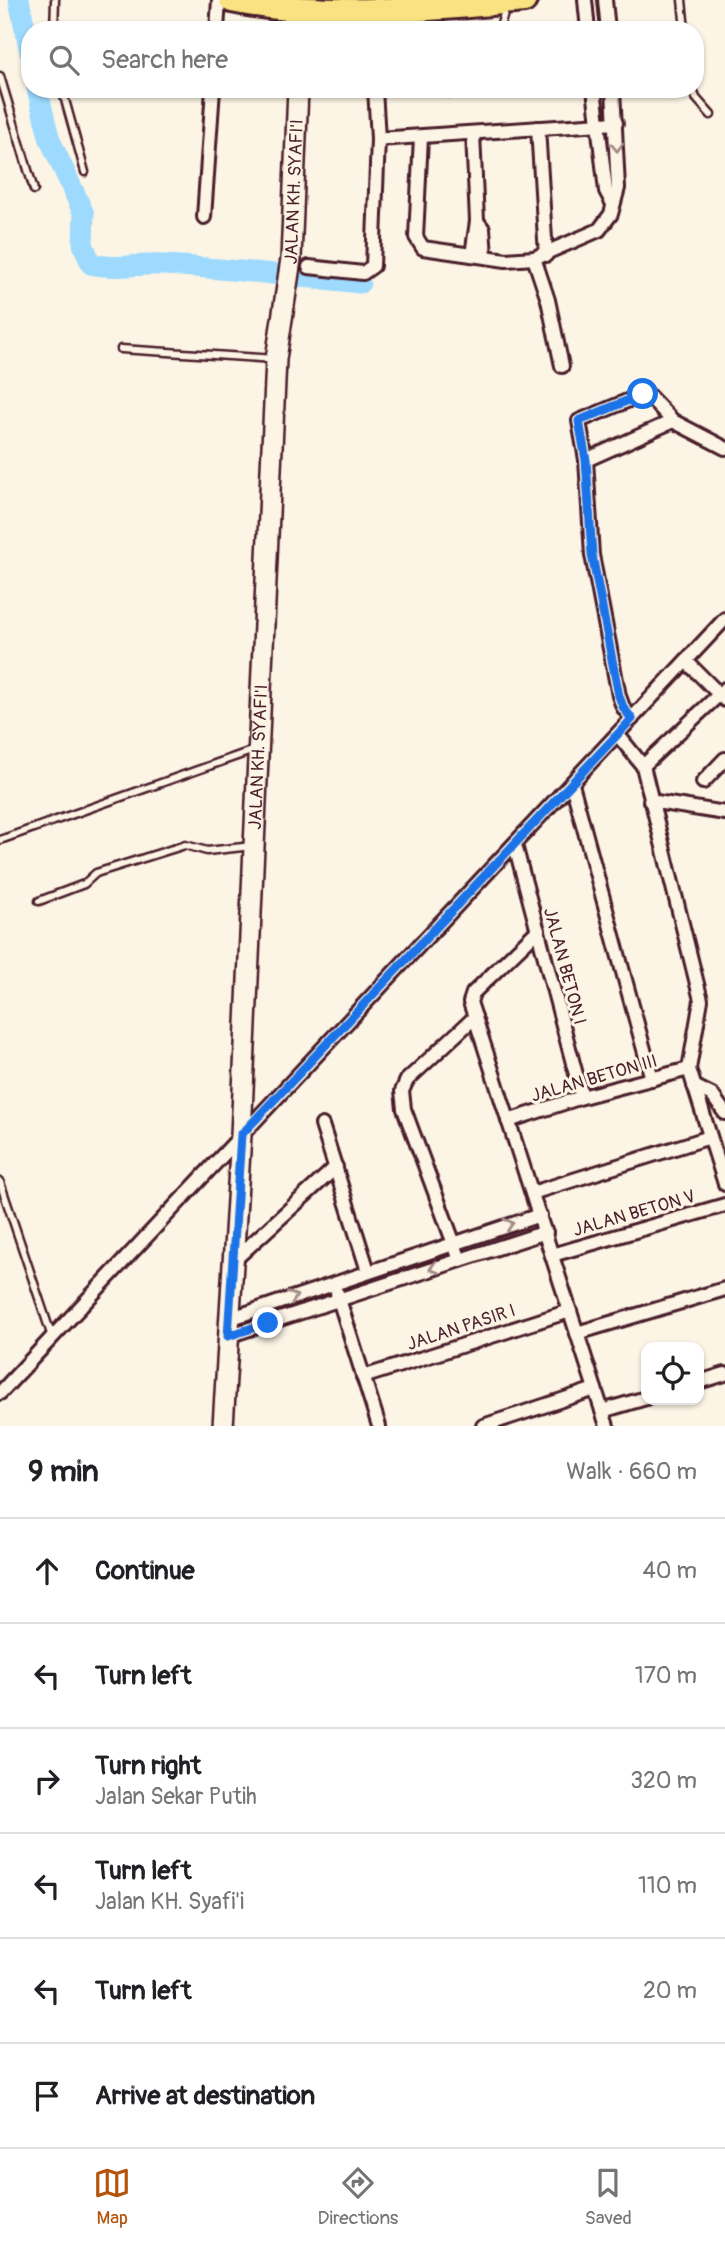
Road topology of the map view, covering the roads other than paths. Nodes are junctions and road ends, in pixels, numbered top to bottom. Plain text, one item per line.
1 (55, 0) edge
2 (219, 0) edge
3 (232, 0) edge
4 (585, 0) edge
5 (606, 0) edge
6 (682, 0) edge
7 (516, 1) edge
8 (298, 13) edge
9 (406, 19) edge
10 (370, 20) edge
11 (54, 21) edge
12 (218, 21) edge
13 (504, 21) edge
14 (587, 21) edge
15 (607, 21) edge
16 (684, 21) edge
17 (0, 76) edge
18 (64, 98) edge
19 (212, 98) edge
20 (298, 98) edge
21 (376, 98) edge
22 (595, 98) edge
23 (614, 98) edge
24 (696, 98) edge
25 (711, 115) dead end
26 (616, 123) junction
27 (598, 125) junction
28 (538, 128) junction
29 (474, 134) junction
30 (421, 137) junction
31 (378, 139) junction
32 (85, 172) dead end
33 (34, 190) dead end
34 (613, 204) junction
35 (204, 217) dead end
36 (477, 221) junction
37 (472, 255) junction
38 (485, 255) junction
39 (540, 256) junction
40 (309, 267) dead end
41 (121, 349) dead end
42 (276, 359) junction
43 (562, 366) dead end
44 (674, 421) junction
45 (725, 448) edge
46 (586, 460) junction
47 (725, 619) edge
48 (686, 661) junction
49 (723, 695) edge
50 (632, 719) junction
51 (618, 735) junction
52 (259, 748) junction
53 (725, 759) edge
54 (643, 766) junction
55 (703, 782) dead end
56 (572, 784) junction
57 (650, 799) junction
58 (724, 818) edge
59 (0, 840) edge
60 (515, 845) junction
61 (254, 846) junction
62 (39, 901) dead end
63 (538, 930) junction
64 (475, 1017) junction
65 (689, 1069) junction
66 (652, 1079) junction
67 (694, 1086) junction
68 (582, 1097) junction
69 (725, 1113) edge
70 (508, 1121) junction
71 (322, 1125) dead end
72 (241, 1135) junction
73 (710, 1137) junction
74 (336, 1167) junction
75 (0, 1182) edge
76 (725, 1184) edge
77 (533, 1193) junction
78 (725, 1205) edge
79 (540, 1215) junction
80 (546, 1231) junction
81 (454, 1241) junction
82 (552, 1255) junction
83 (460, 1260) junction
84 (232, 1262) junction
85 (368, 1271) junction
86 (334, 1283) junction
87 (725, 1289) edge
88 (338, 1300) junction
89 (570, 1311) junction
90 (228, 1328) junction
91 (577, 1332) junction
92 (52, 1337) junction
93 (725, 1374) edge
94 (363, 1377) junction
95 (704, 1380) edge
96 (595, 1388) junction
97 (0, 1393) edge
98 (641, 1399) edge
99 (602, 1411) junction
100 (223, 1426) edge
101 (379, 1426) edge
102 (483, 1426) edge
103 (607, 1426) edge

1 - 11 lane
2 - 12 street
3 - 8 highway
4 - 14 street
5 - 15 street
6 - 16 lane
7 - 9 highway
7 - 13 lane
8 - 10 highway
9 - 10 highway
17 - 33 lane
18 - 32 lane
19 - 35 street
20 - 42 main road, JALAN KH. SYAFI'I
21 - 31 street
22 - 27 street
23 - 26 street
24 - 25 lane
26 - 27 street
26 -> 34 street
27 - 28 street
27 - 34 street
28 - 29 street
28 - 39 street
29 - 30 street
29 - 36 street
30 - 31 street
30 - 37 street
31 - 40 street
34 - 39 street
36 - 37 street
36 - 38 street
37 - 38 street
38 - 39 street
39 - 43 street
41 - 42 lane
42 - 52 main road, JALAN KH. SYAFI'I
44 - 45 street
44 - 46 street
44 - 46 street
46 - 50 street
47 - 48 street
48 - 49 street
48 - 50 street
49 - 54 street
50 - 51 street
51 - 54 street
51 - 56 street
52 - 59 lane
52 - 61 main road, JALAN KH. SYAFI'I
53 - 55 street
54 - 57 street
56 - 60 street
56 - 66 street
57 - 58 street
57 - 65 street
60 - 63 street, JALAN BETON I
60 - 72 street
61 - 62 lane
61 - 72 main road, JALAN KH. SYAFI'I
63 - 64 street
63 - 68 street, JALAN BETON I
64 - 70 street
64 - 81 street
65 - 66 street, JALAN BETON III
65 - 67 street
66 - 68 street, JALAN BETON III
67 - 69 street
67 - 73 street
68 - 70 street, JALAN BETON III
70 - 77 street
71 - 74 street
72 - 84 main road, JALAN KH. SYAFI'I
72 - 92 street
73 - 76 street
73 - 77 street
74 - 84 street
74 - 85 street
75 - 92 lane
77 - 79 street
78 - 82 street, JALAN BETON V
79 - 80 street
81 -> 79 street
80 - 82 street
80 - 83 street
81 - 83 street
81 - 85 street
82 - 89 street
83 -> 88 street
84 - 90 main road, JALAN KH. SYAFI'I
85 - 86 street
86 - 88 street
90 -> 86 street
87 - 91 street
88 - 90 street
88 - 94 street
89 - 91 street
89 - 94 street, JALAN PASIR I
90 - 100 main road, JALAN KH. SYAFI'I
91 - 96 street
92 - 97 street
93 - 95 street
94 - 101 street
96 - 99 street
96 - 102 street
98 - 99 street
99 - 103 street

